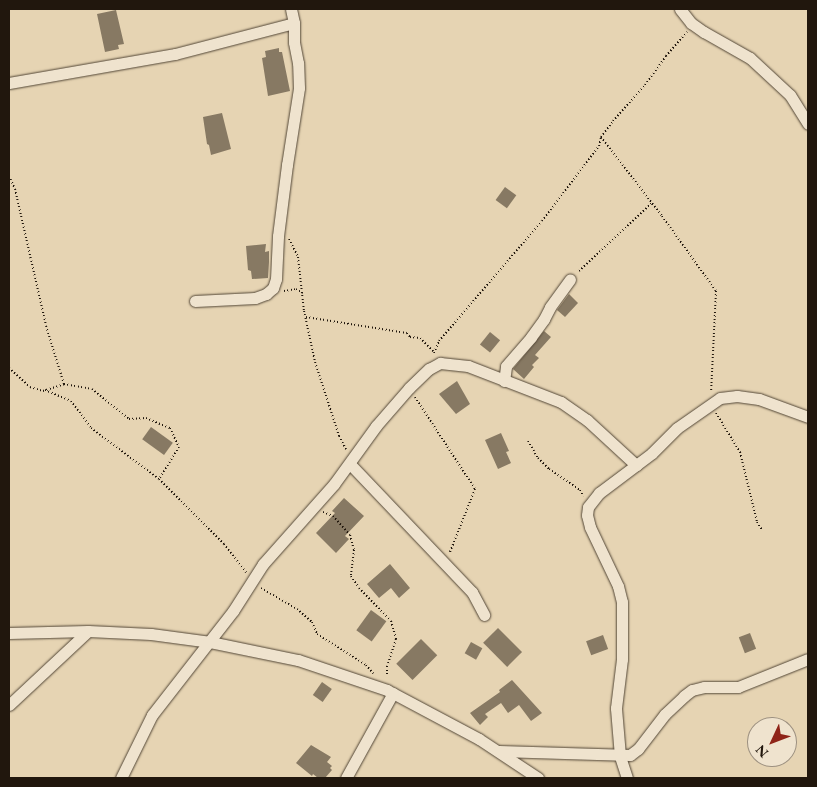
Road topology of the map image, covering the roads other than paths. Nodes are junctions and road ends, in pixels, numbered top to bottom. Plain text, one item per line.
1 (290, 9) edge
2 (680, 9) edge
3 (294, 23) junction
4 (9, 83) edge
5 (808, 124) edge
6 (570, 279) road end
7 (195, 301) dead end
8 (504, 381) junction
9 (808, 417) edge
10 (352, 461) junction
11 (636, 465) junction
12 (484, 615) dead end
13 (88, 631) junction
14 (9, 633) edge
15 (210, 642) junction
16 (808, 659) edge
17 (390, 691) junction
18 (9, 705) edge
19 (498, 751) junction
20 (620, 756) junction
21 (121, 778) edge
22 (346, 778) edge
23 (538, 778) edge
24 (627, 778) edge

1 - 3 street
2 - 5 street
3 - 4 street
3 - 7 street
6 - 8 street
8 - 10 street
8 - 11 street
9 - 11 street
10 - 12 street
10 - 15 street
11 - 20 street
13 - 14 street
13 - 15 street
13 - 18 street
15 - 17 street
15 - 21 street
16 - 20 street
17 - 19 street
17 - 22 street
19 - 20 street
19 - 23 street
20 - 24 street

